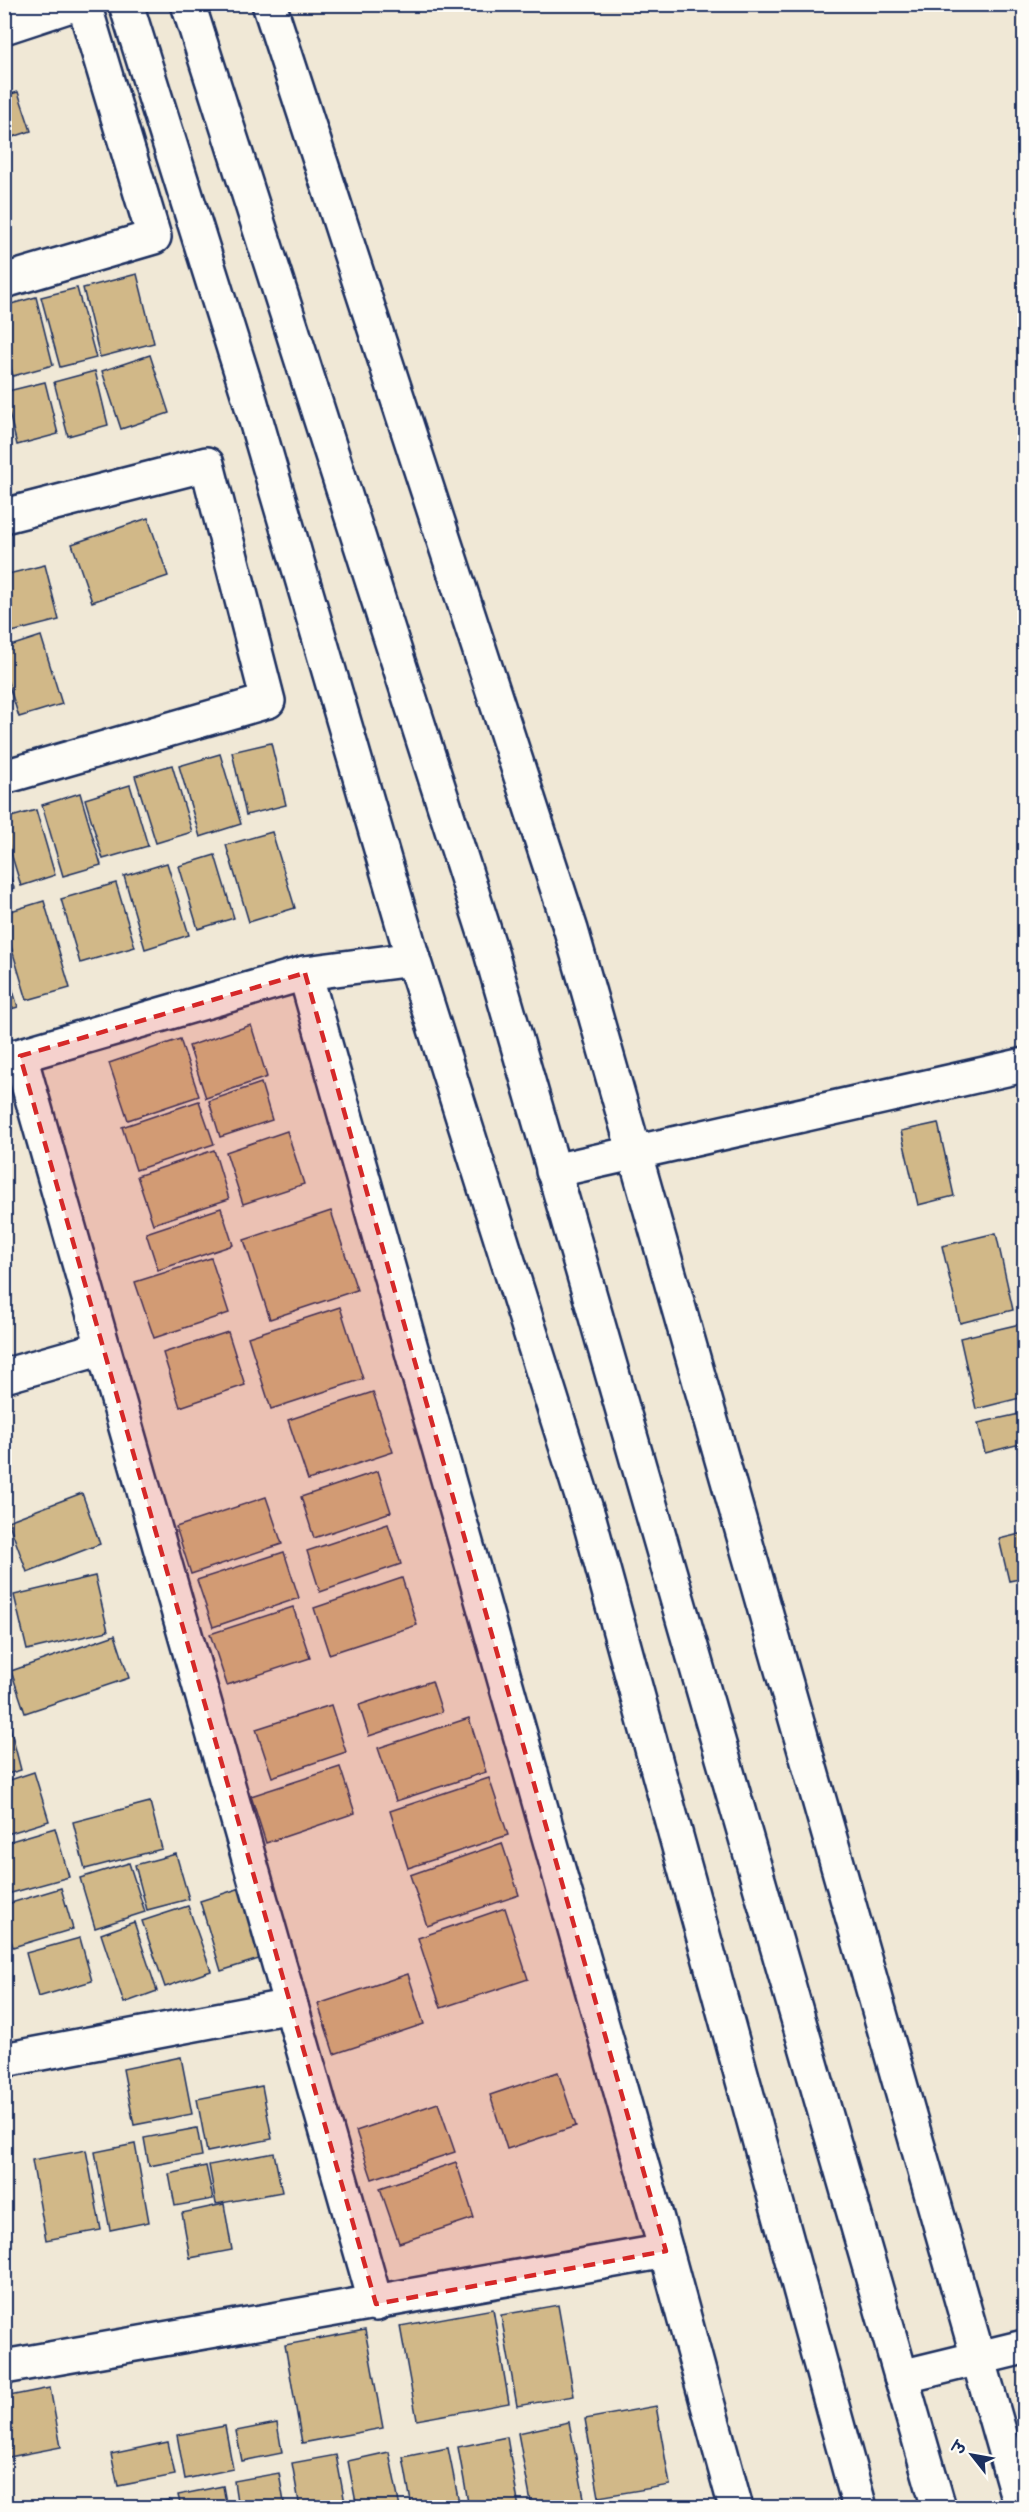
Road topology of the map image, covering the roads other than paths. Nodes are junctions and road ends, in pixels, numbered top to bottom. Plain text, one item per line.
1 (74, 4) edge
2 (84, 4) edge
3 (126, 4) edge
4 (188, 4) edge
5 (269, 4) edge
6 (4, 27) edge
7 (4, 281) edge
8 (4, 516) edge
9 (4, 777) edge
10 (413, 959) junction
11 (304, 973) junction
12 (12, 1058) edge
13 (1024, 1065) edge
14 (635, 1153) junction
15 (553, 1171) junction
16 (103, 1348) junction
17 (4, 1376) edge
18 (291, 2006) junction
19 (4, 2060) edge
20 (666, 2251) junction
21 (376, 2304) junction
22 (1024, 2347) edge
23 (978, 2358) junction
24 (4, 2367) edge
25 (901, 2377) junction
26 (736, 2508) edge
27 (860, 2508) edge
28 (939, 2508) edge
29 (1021, 2508) edge

1 - 6 street
2 - 7 street
3 - 10 street
4 - 15 street
5 - 14 street
8 - 9 street
10 - 11 street
10 - 27 street
11 - 12 street
11 - 20 street
12 - 16 street
13 - 14 street
14 - 15 street
14 - 23 street
15 - 25 street
16 - 17 street
16 - 18 street
18 - 19 street
18 - 21 street
20 - 21 street
20 - 26 street
21 - 24 street
22 - 23 street
23 - 25 street
23 - 29 street
25 - 28 street

